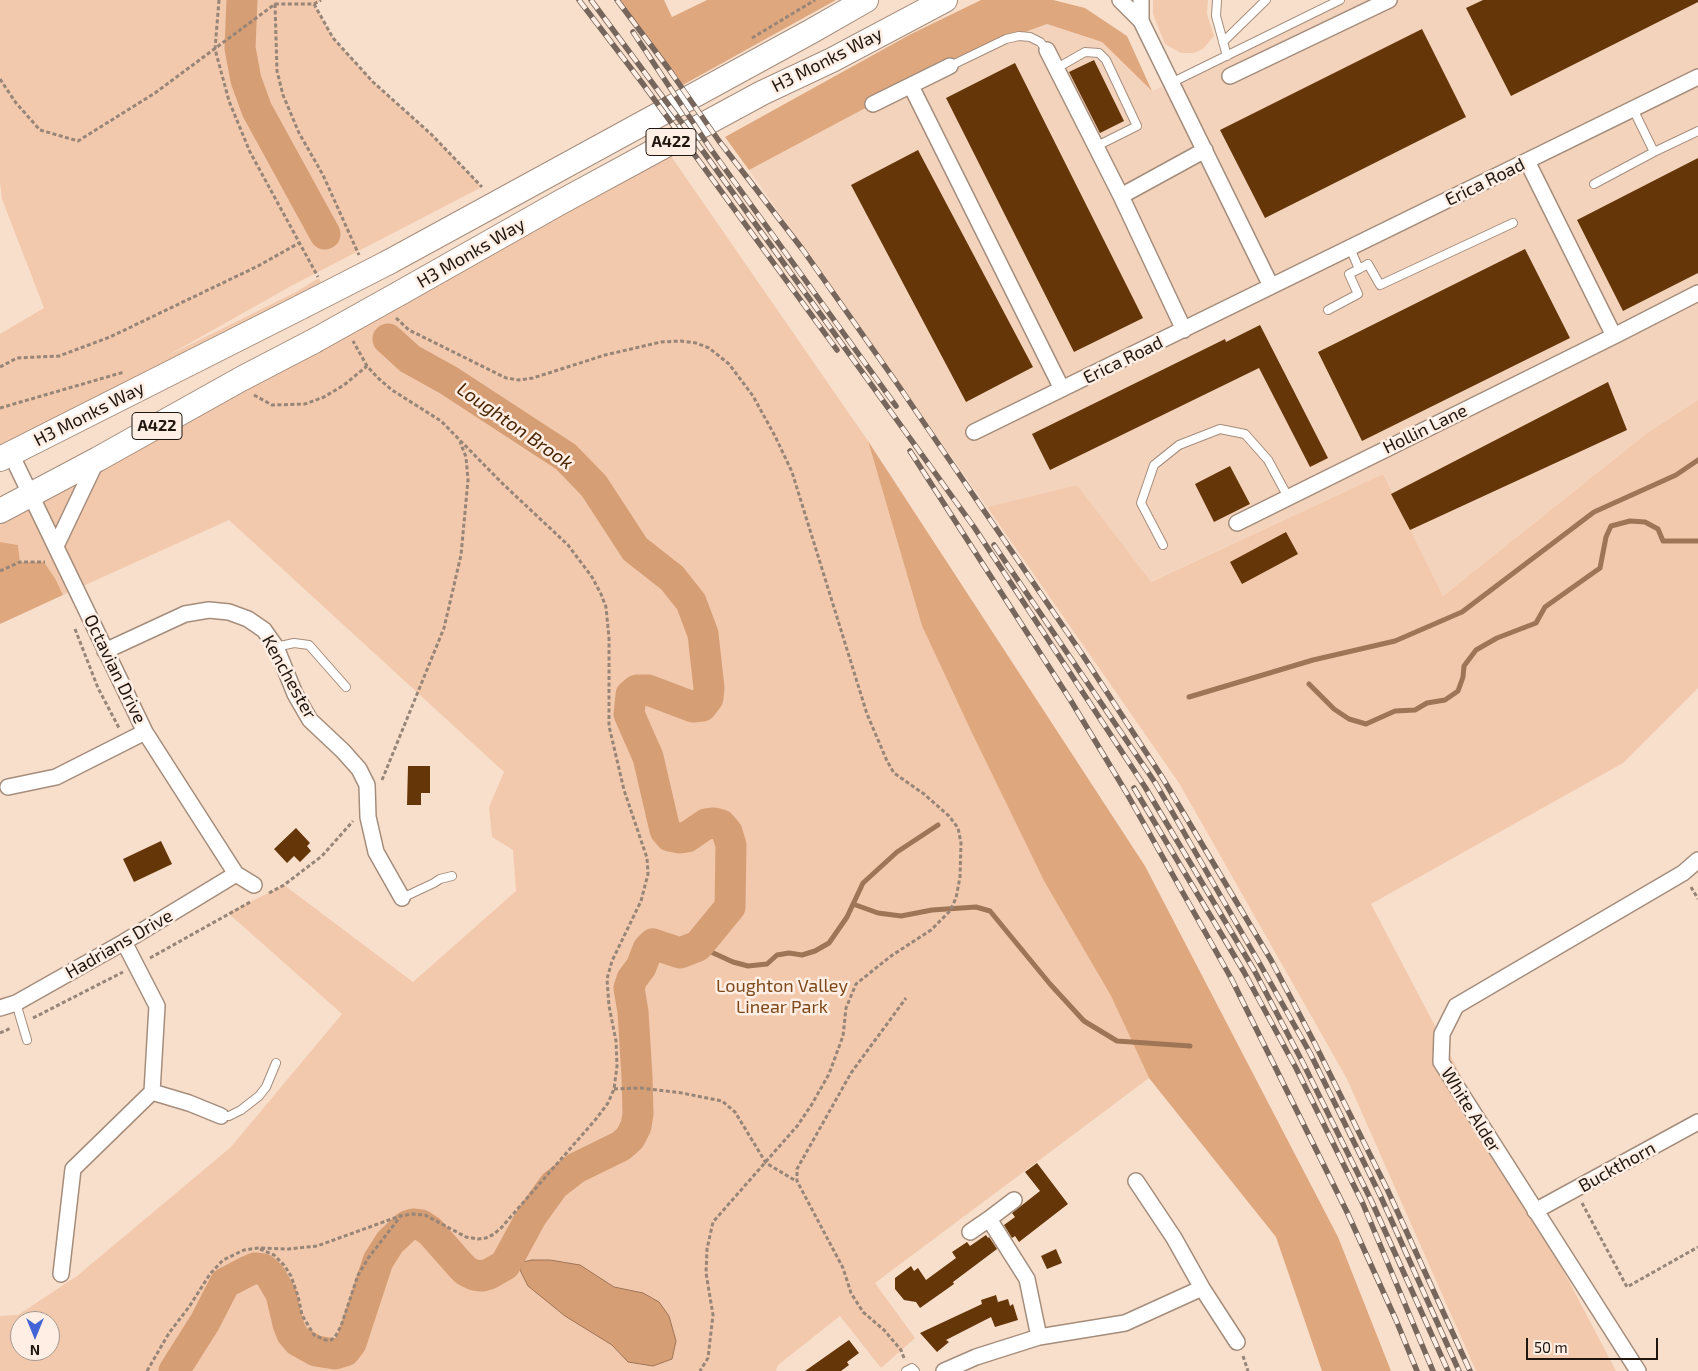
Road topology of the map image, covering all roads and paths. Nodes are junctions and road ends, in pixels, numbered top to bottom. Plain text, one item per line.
1 (219, 0) edge
2 (321, 0) edge
3 (866, 0) edge
4 (945, 0) edge
5 (1120, 0) edge
6 (1141, 0) edge
7 (1217, 0) edge
8 (1266, 0) edge
9 (1340, 0) edge
10 (1389, 0) edge
11 (276, 4) junction
12 (314, 4) junction
13 (1141, 21) junction
14 (1223, 42) junction
15 (215, 49) junction
16 (1047, 50) joint
17 (1227, 56) junction
18 (950, 66) joint
19 (1057, 68) junction
20 (1230, 76) dead end
21 (1698, 77) edge
22 (0, 79) edge
23 (1171, 83) junction
24 (911, 86) junction
25 (873, 104) dead end
26 (1633, 109) junction
27 (1698, 131) edge
28 (1095, 147) junction
29 (1205, 150) junction
30 (1654, 152) junction
31 (1527, 161) junction
32 (1594, 184) dead end
33 (482, 187) dead end
34 (1121, 196) junction
35 (1514, 223) dead end
36 (299, 243) junction
37 (1350, 248) junction
38 (362, 260) dead end
39 (1359, 269) junction
40 (322, 284) dead end
41 (1272, 286) junction
42 (1698, 293) edge
43 (396, 303) junction
44 (1328, 310) dead end
45 (1184, 330) junction
46 (1614, 336) junction
47 (353, 340) dead end
48 (367, 366) junction
49 (0, 367) edge
50 (126, 371) dead end
51 (241, 379) junction
52 (1062, 389) junction
53 (0, 408) edge
54 (974, 432) dead end
55 (459, 439) junction
56 (5, 456) edge
57 (98, 459) junction
58 (31, 495) junction
59 (1288, 497) junction
60 (0, 511) edge
61 (1237, 523) dead end
62 (1163, 545) dead end
63 (56, 546) junction
64 (48, 568) dead end
65 (0, 571) edge
66 (73, 623) dead end
67 (276, 647) junction
68 (105, 651) junction
69 (346, 687) dead end
70 (145, 732) junction
71 (127, 742) junction
72 (8, 788) dead end
73 (367, 804) junction
74 (1698, 860) edge
75 (236, 874) junction
76 (452, 876) dead end
77 (258, 891) joint
78 (402, 898) joint
79 (253, 900) dead end
80 (124, 942) junction
81 (137, 965) junction
82 (906, 998) dead end
83 (16, 1003) junction
84 (0, 1008) edge
85 (22, 1024) junction
86 (0, 1033) edge
87 (27, 1040) dead end
88 (276, 1063) dead end
89 (614, 1089) junction
90 (152, 1092) junction
91 (221, 1116) joint
92 (1698, 1122) edge
93 (766, 1163) junction
94 (797, 1181) junction
95 (1136, 1181) dead end
96 (1575, 1190) junction
97 (1014, 1200) dead end
98 (1535, 1211) junction
99 (400, 1216) junction
100 (989, 1220) junction
101 (970, 1232) dead end
102 (1698, 1247) edge
103 (258, 1248) junction
104 (61, 1274) dead end
105 (1202, 1288) junction
106 (1040, 1337) junction
107 (1237, 1342) dead end
108 (901, 1350) dead end
109 (147, 1371) edge
110 (700, 1371) edge
111 (906, 1371) edge
112 (915, 1371) edge
113 (944, 1371) edge
114 (1638, 1371) edge

1 - 15 path
2 - 12 path
3 - 56 main road, H3 Monks Way / A422, bridge
4 - 43 main road, H3 Monks Way / A422
5 - 13 street
6 - 13 street
7 - 14 lane
8 - 14 lane
9 - 17 lane
10 - 20 street
11 - 12 path
11 - 15 path
11 - 38 path
12 - 33 path
13 - 23 street
14 - 17 lane
15 - 22 path
15 - 36 path
16 - 18 lane
16 - 19 street
17 - 23 lane
18 - 24 street
19 - 28 street
19 - 28 lane
21 - 26 street, Erica Road
23 - 29 street
24 - 25 street
24 - 52 street
26 - 30 lane
26 - 31 street, Erica Road
27 - 30 lane
28 - 34 street
29 - 34 street
29 - 41 street
30 - 32 lane
31 - 37 street, Erica Road
31 - 46 street
34 - 45 street
35 - 39 lane
36 - 40 path
36 - 49 path
37 - 39 lane
37 - 41 street, Erica Road
39 - 44 lane
41 - 45 street, Erica Road
42 - 46 street, Hollin Lane
43 - 51 main road, H3 Monks Way / A422, bridge
43 - 93 path
45 - 52 street, Erica Road
46 - 59 street, Hollin Lane
47 - 48 path
48 - 51 path
48 - 55 path
50 - 53 path
51 - 57 main road, H3 Monks Way / A422
52 - 54 street, Erica Road
55 - 73 path
55 - 89 path
56 - 58 street, Octavian Drive
57 - 58 main road, H3 Monks Way / A422
57 - 63 street
58 - 60 main road, H3 Monks Way / A422
58 - 63 street, Octavian Drive
59 - 61 street, Hollin Lane
59 - 62 lane
63 - 68 street, Octavian Drive
64 - 65 path
66 - 71 path
67 - 68 street, Kenchester
67 - 69 lane
67 - 73 street, Kenchester
68 - 70 street, Octavian Drive
70 - 71 street
70 - 75 street, Octavian Drive
71 - 72 street
73 - 77 path
73 - 78 street, Kenchester
74 - 98 street, White Alder
75 - 77 street
75 - 80 street, Hadrians Drive
76 - 78 lane
79 - 81 path
80 - 81 street
80 - 83 street, Hadrians Drive
81 - 85 path
81 - 90 street
82 - 94 path
83 - 84 street, Hadrians Drive
83 - 85 lane
85 - 86 path
85 - 87 lane
88 - 91 lane
89 - 93 path
89 - 99 path
90 - 91 street
90 - 104 street
92 - 96 street, Buckthorn
93 - 94 path
93 - 110 path
94 - 108 path
95 - 105 street
96 - 98 street, Buckthorn
96 - 102 path
97 - 100 street
98 - 114 street, White Alder
99 - 103 path
99 - 103 path
100 - 101 street
100 - 106 street
103 - 109 path
105 - 106 street
105 - 107 street
106 - 113 street
111 - 112 lane

